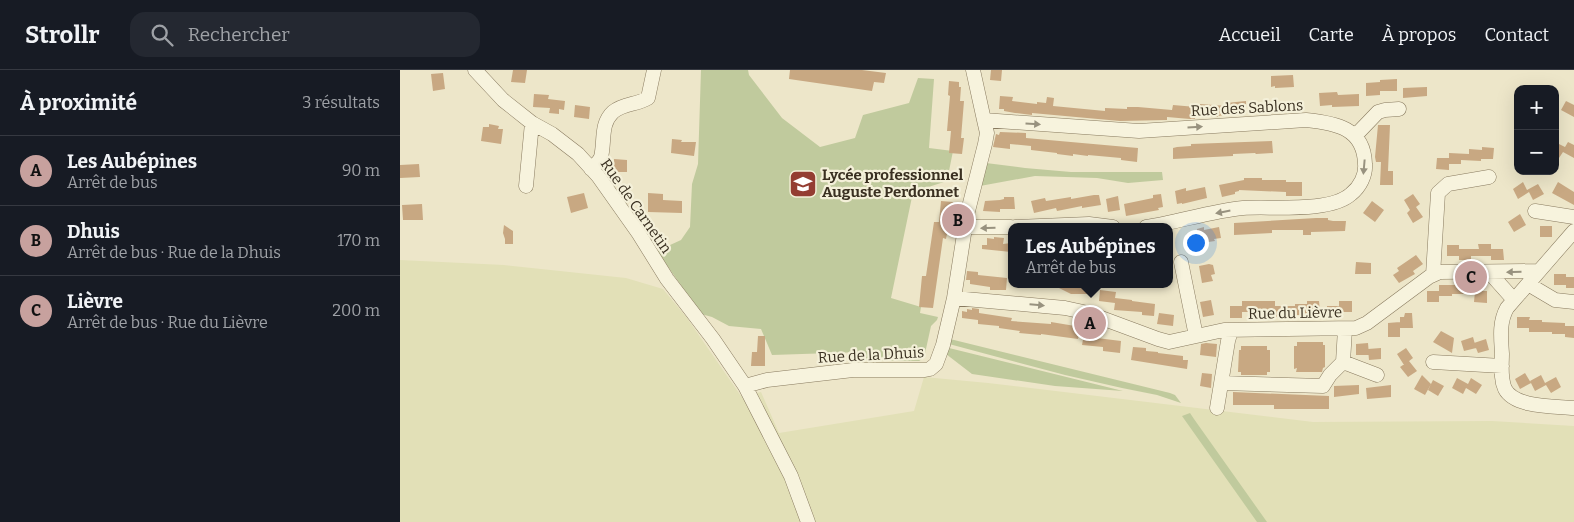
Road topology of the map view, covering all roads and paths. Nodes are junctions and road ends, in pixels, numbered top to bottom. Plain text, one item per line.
1 (475, 70) edge
2 (654, 70) edge
3 (973, 70) edge
4 (1399, 109) dead end
5 (984, 120) junction
6 (532, 123) junction
7 (1355, 136) junction
8 (591, 169) junction
9 (1489, 177) dead end
10 (526, 186) dead end
11 (1535, 211) dead end
12 (1574, 217) edge
13 (1166, 223) edge
14 (965, 227) junction
15 (1008, 227) edge
16 (1574, 231) edge
17 (1181, 262) dead end
18 (1538, 271) junction
19 (1489, 272) junction
20 (1433, 275) junction
21 (1528, 284) junction
22 (954, 298) junction
23 (1514, 300) junction
24 (1574, 302) edge
25 (1344, 329) junction
26 (1233, 330) junction
27 (1196, 336) junction
28 (1343, 362) junction
29 (1433, 362) dead end
30 (1502, 366) junction
31 (1377, 375) dead end
32 (1221, 383) junction
33 (745, 386) junction
34 (1217, 408) dead end
35 (1574, 408) edge
36 (808, 522) edge

1 - 6 street, Rue de Carnetin
2 - 8 street
3 - 5 street, Rue de la Dhuis
4 - 7 street
5 -> 7 street, Rue des Sablons
5 - 14 street, Rue de la Dhuis
6 - 8 street, Rue de Carnetin
6 - 10 street
7 -> 13 street
8 - 33 street, Rue de Carnetin
9 - 20 street
11 - 12 street
15 -> 14 street
14 - 22 street, Rue de la Dhuis
16 - 18 street
17 - 27 street
18 -> 19 street, Rue du Lièvre
18 - 21 street
19 - 20 street, Rue du Lièvre
19 - 23 street
20 - 25 street, Rue du Lièvre
21 - 23 street
21 - 24 street
22 -> 27 street, Rue du Lièvre
22 - 33 street, Rue de la Dhuis
23 - 30 street
25 - 26 street, Rue du Lièvre
25 - 28 street
26 - 27 street, Rue du Lièvre
26 - 32 street
28 - 31 street
28 - 32 street
29 - 30 street
30 - 35 street
32 - 34 street
33 - 36 street, Rue de Carnetin

